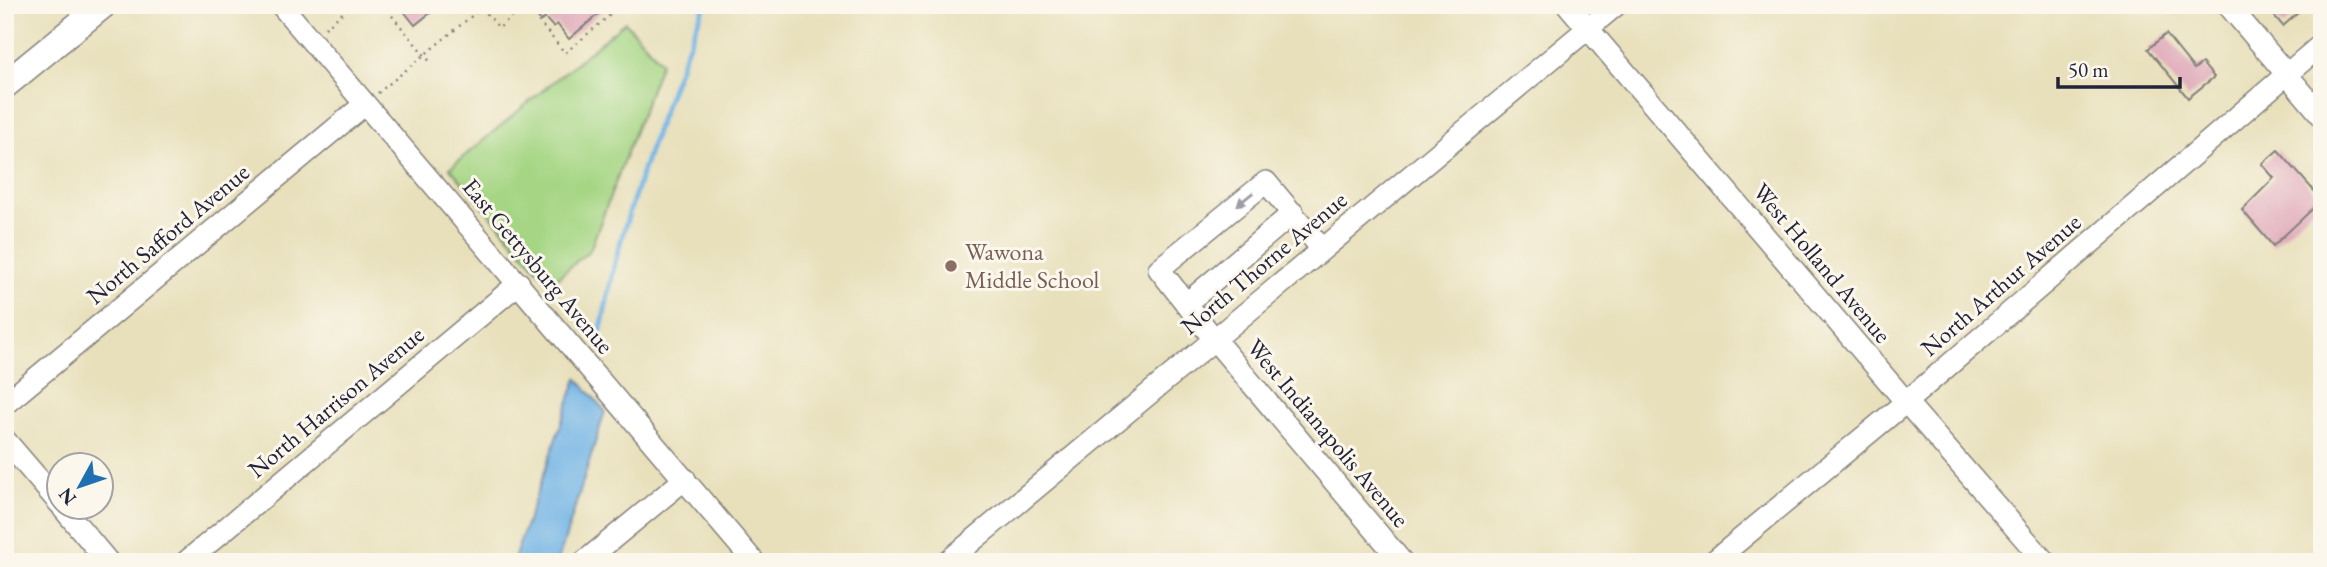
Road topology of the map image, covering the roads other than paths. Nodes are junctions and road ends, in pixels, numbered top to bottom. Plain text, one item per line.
1 (103, 5) edge
2 (281, 5) edge
3 (1568, 5) edge
4 (1616, 5) edge
5 (2228, 5) edge
6 (1588, 29) junction
7 (2322, 44) edge
8 (2286, 73) junction
9 (5, 85) edge
10 (365, 104) junction
11 (2322, 116) edge
12 (1293, 213) junction
13 (1322, 249) junction
14 (519, 283) junction
15 (1186, 304) junction
16 (1214, 339) junction
17 (1906, 402) junction
18 (5, 404) edge
19 (5, 440) edge
20 (685, 479) junction
21 (46, 488) edge
22 (74, 522) edge
23 (108, 562) edge
24 (186, 562) edge
25 (584, 562) edge
26 (754, 562) edge
27 (947, 562) edge
28 (1402, 562) edge
29 (1713, 562) edge
30 (2045, 562) edge

1 - 9 main road
2 - 10 street, East Gettysburg Avenue
3 - 6 street, West Holland Avenue
4 - 6 street, North Thorne Avenue
5 - 8 street
6 - 13 street, North Thorne Avenue
6 - 17 street, West Holland Avenue
7 - 8 street, North Arthur Avenue
8 - 11 street
8 - 17 street, North Arthur Avenue
10 - 14 street, East Gettysburg Avenue
10 - 18 street, North Safford Avenue
12 - 13 street
12 - 15 street
12 -> 15 street, West Indianapolis Avenue
13 - 16 street, North Thorne Avenue
14 - 20 street, East Gettysburg Avenue
14 - 24 street, North Harrison Avenue
15 - 16 street, West Indianapolis Avenue
16 - 27 street, North Thorne Avenue
16 - 28 street, West Indianapolis Avenue
17 - 29 street, North Arthur Avenue
17 - 30 street, West Holland Avenue
19 - 21 street
20 - 25 street
20 - 26 street, East Gettysburg Avenue
22 - 23 street

